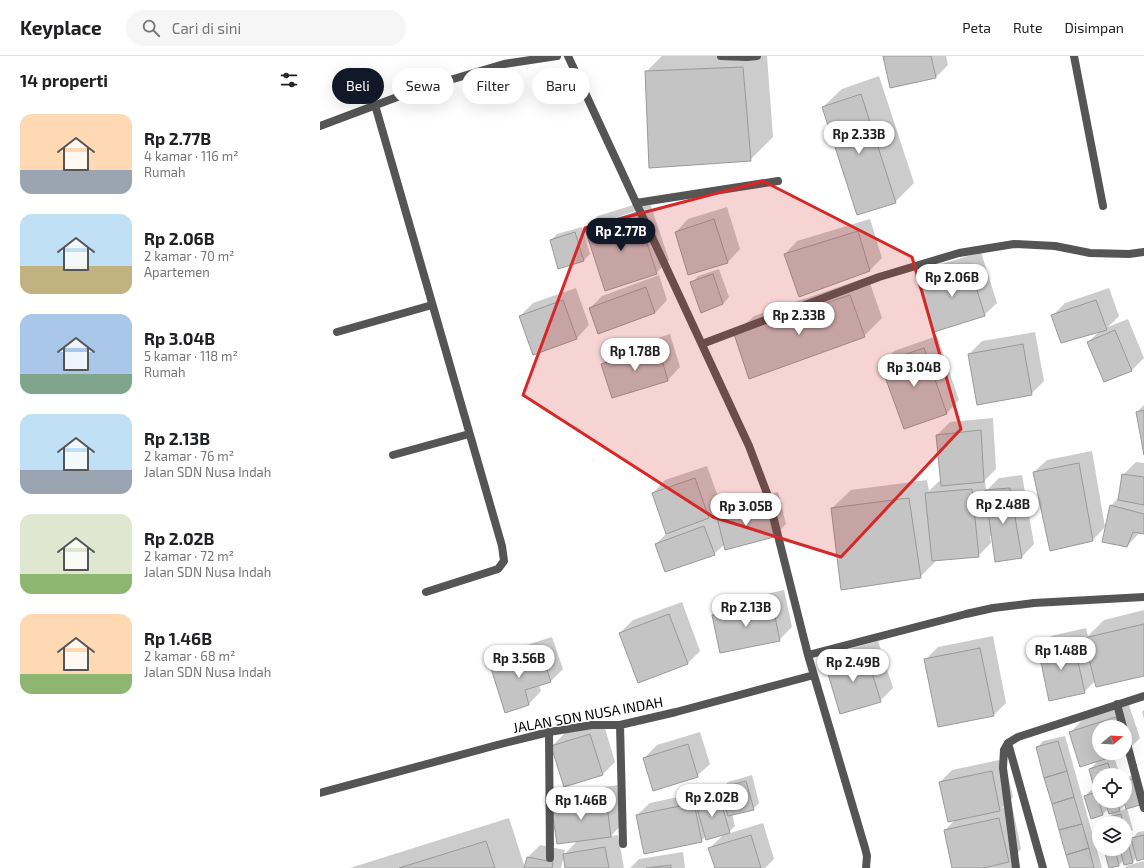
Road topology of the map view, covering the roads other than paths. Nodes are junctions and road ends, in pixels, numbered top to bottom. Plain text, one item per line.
1 (557, 56) edge
2 (568, 56) edge
3 (721, 56) edge
4 (756, 56) edge
5 (1074, 56) edge
6 (375, 105) junction
7 (320, 126) edge
8 (778, 181) dead end
9 (636, 203) junction
10 (1103, 206) dead end
11 (1144, 252) edge
12 (432, 305) junction
13 (337, 332) dead end
14 (702, 344) junction
15 (469, 434) junction
16 (393, 455) dead end
17 (426, 592) dead end
18 (1144, 596) edge
19 (808, 655) junction
20 (814, 675) junction
21 (1144, 696) edge
22 (1116, 704) junction
23 (1121, 720) edge
24 (620, 725) junction
25 (549, 732) junction
26 (1008, 743) junction
27 (1131, 760) edge
28 (320, 793) edge
29 (1144, 808) edge
30 (624, 844) dead end
31 (550, 858) dead end
32 (866, 868) edge
33 (1016, 868) edge
34 (1043, 868) edge

1 - 6 street
2 - 9 street
3 - 4 street
5 - 10 street
6 - 7 street
6 - 12 street
8 - 9 street
9 - 14 street
11 - 14 street
12 - 13 street
12 - 15 street
14 - 19 street
15 - 16 street
15 - 17 street
18 - 19 street
19 - 20 street
20 - 24 street, JALAN SDN NUSA INDAH
20 - 32 street
21 - 22 street
22 - 23 street
22 - 26 street
24 - 25 street, JALAN SDN NUSA INDAH
24 - 30 street
25 - 28 street, JALAN SDN NUSA INDAH
25 - 31 street
26 - 33 street
26 - 34 street
27 - 29 street

